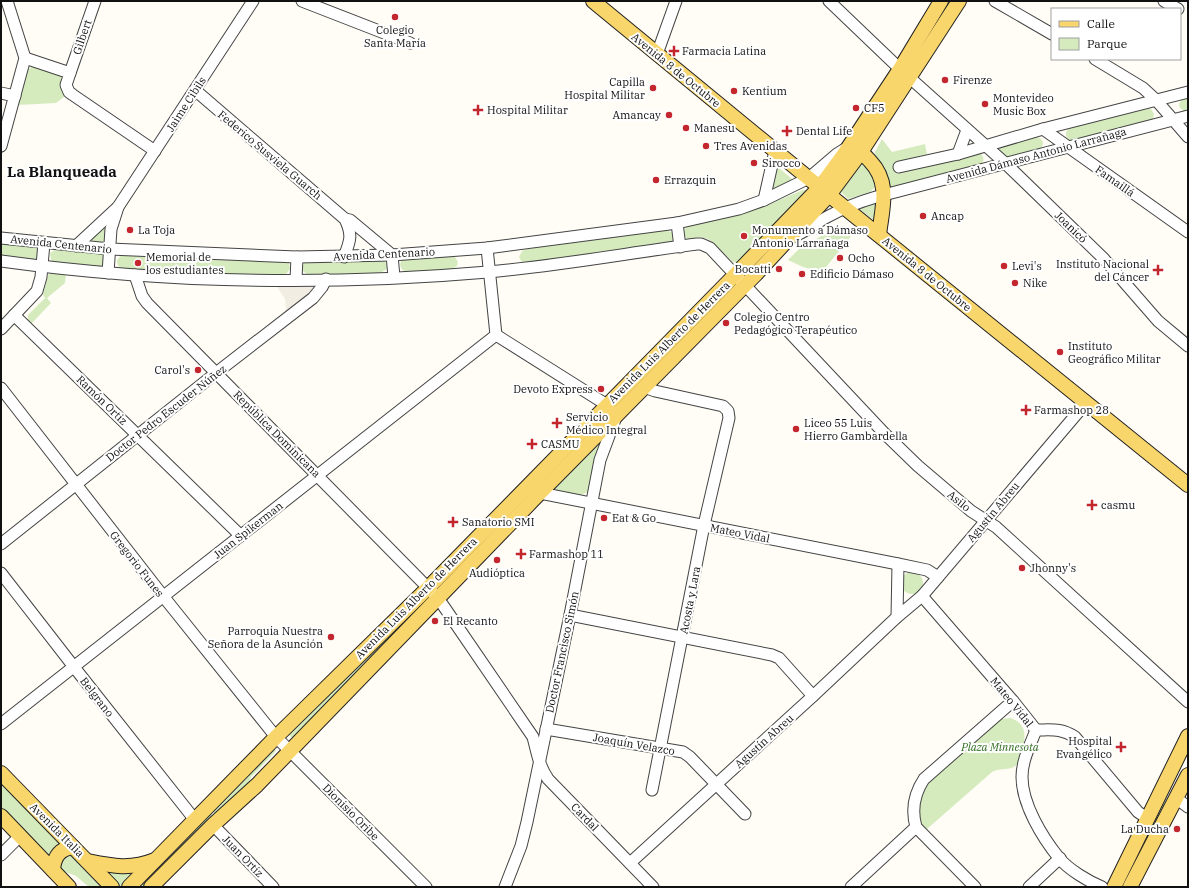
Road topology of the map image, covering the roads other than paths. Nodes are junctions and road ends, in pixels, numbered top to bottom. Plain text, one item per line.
1 (7, 1) edge
2 (95, 1) edge
3 (253, 1) edge
4 (302, 1) edge
5 (593, 1) edge
6 (676, 1) edge
7 (829, 1) edge
8 (940, 1) edge
9 (959, 1) edge
10 (995, 1) edge
11 (1164, 1) edge
12 (1176, 8) edge
13 (1051, 33) edge
14 (410, 43) dead end
15 (657, 54) junction
16 (25, 58) junction
17 (1097, 60) edge
18 (70, 73) junction
19 (905, 74) junction
20 (195, 90) junction
21 (1188, 92) edge
22 (1, 93) edge
23 (15, 96) junction
24 (1156, 100) junction
25 (1188, 116) edge
26 (1173, 120) junction
27 (1043, 129) junction
28 (967, 130) junction
29 (1188, 137) edge
30 (1, 146) edge
31 (985, 146) junction
32 (1068, 147) junction
33 (848, 148) junction
34 (775, 150) junction
35 (155, 151) junction
36 (861, 152) junction
37 (958, 154) junction
38 (1005, 163) junction
39 (899, 167) dead end
40 (819, 187) junction
41 (884, 195) junction
42 (764, 200) junction
43 (118, 207) junction
44 (845, 208) junction
45 (345, 219) junction
46 (677, 223) junction
47 (1188, 232) edge
48 (879, 235) junction
49 (1, 238) edge
50 (788, 239) junction
51 (44, 243) junction
52 (76, 246) junction
53 (680, 247) junction
54 (487, 248) junction
55 (110, 249) junction
56 (392, 255) junction
57 (297, 257) junction
58 (344, 257) junction
59 (1, 261) edge
60 (42, 267) junction
61 (489, 272) junction
62 (108, 273) junction
63 (135, 275) junction
64 (394, 277) junction
65 (326, 279) junction
66 (741, 279) junction
67 (296, 280) junction
68 (14, 315) junction
69 (1, 329) edge
70 (496, 335) junction
71 (1188, 346) edge
72 (216, 372) junction
73 (644, 387) junction
74 (1, 388) edge
75 (1086, 403) junction
76 (607, 405) junction
77 (616, 417) junction
78 (138, 435) junction
79 (318, 475) junction
80 (75, 485) junction
81 (1188, 485) edge
82 (540, 493) junction
83 (592, 503) junction
84 (986, 520) junction
85 (704, 525) junction
86 (241, 536) junction
87 (1, 544) edge
88 (898, 564) junction
89 (1, 573) edge
90 (938, 577) junction
91 (428, 588) junction
92 (163, 596) junction
93 (922, 596) junction
94 (438, 598) junction
95 (570, 615) junction
96 (897, 617) junction
97 (683, 637) junction
98 (74, 667) junction
99 (813, 696) junction
100 (1013, 701) junction
101 (1188, 702) edge
102 (1, 724) edge
103 (546, 729) junction
104 (1036, 730) junction
105 (1188, 736) edge
106 (533, 737) junction
107 (276, 738) junction
108 (660, 748) junction
109 (290, 750) junction
110 (1188, 753) edge
111 (539, 762) junction
112 (1, 773) edge
113 (1188, 775) edge
114 (716, 784) junction
115 (652, 790) dead end
116 (1176, 798) junction
117 (1188, 807) edge
118 (745, 814) dead end
119 (1, 816) edge
120 (1147, 818) junction
121 (196, 820) junction
122 (213, 825) junction
123 (916, 827) junction
124 (20, 836) junction
125 (73, 847) junction
126 (1, 855) edge
127 (1060, 858) junction
128 (157, 859) junction
129 (87, 861) junction
130 (630, 863) junction
131 (53, 870) junction
132 (166, 872) junction
133 (68, 885) edge
134 (112, 887) edge
135 (129, 887) edge
136 (151, 887) edge
137 (160, 887) edge
138 (273, 887) edge
139 (426, 887) edge
140 (505, 887) edge
141 (653, 887) edge
142 (851, 887) edge
143 (975, 887) edge
144 (1029, 887) edge
145 (1102, 887) edge
146 (1114, 887) edge
147 (1130, 887) edge

1 - 16 street
2 - 18 street, Gilbert
3 - 20 street, Jaime Cibils
4 - 14 street
5 - 15 main road, Avenida 8 de Octubre
6 - 15 street
7 - 19 street, Joanicó
8 - 19 main road, Avenida Luis Alberto de Herrera
9 - 19 main road, Avenida Luis Alberto de Herrera
10 - 13 street
11 - 12 street
15 - 34 main road, Avenida 8 de Octubre
16 - 18 street
16 - 23 street
17 - 24 street
18 - 35 street
19 - 28 street, Joanicó
19 - 33 main road, Avenida Luis Alberto de Herrera
19 - 36 main road, Avenida Luis Alberto de Herrera
20 - 35 street, Jaime Cibils
20 - 45 street, Federico Susviela Guarch
21 - 24 street, Avenida Dámaso Antonio Larrañaga
22 - 23 street
23 - 30 street
24 - 26 street
24 - 27 street, Avenida Dámaso Antonio Larrañaga
25 - 26 street, Avenida Dámaso Antonio Larrañaga
26 - 29 street
26 - 32 street, Avenida Dámaso Antonio Larrañaga
27 - 31 street, Avenida Dámaso Antonio Larrañaga
27 - 32 street, Famaillá
28 - 31 street, Joanicó
28 - 37 street
31 - 37 street, Avenida Dámaso Antonio Larrañaga
31 - 38 street, Joanicó
32 - 38 street, Avenida Dámaso Antonio Larrañaga
32 - 47 street, Famaillá
33 - 36 main road
33 - 40 main road, Avenida Luis Alberto de Herrera
34 - 40 main road, Avenida 8 de Octubre
34 - 42 street
35 - 43 street, Jaime Cibils
36 - 40 main road, Avenida Luis Alberto de Herrera
36 - 41 main road
37 - 39 street, Avenida Dámaso Antonio Larrañaga
38 - 41 street, Avenida Dámaso Antonio Larrañaga
38 - 71 street, Joanicó
40 - 42 street, Avenida Centenario
40 - 44 main road, Avenida 8 de Octubre
40 - 50 main road, Avenida Luis Alberto de Herrera
40 - 66 main road, Avenida Luis Alberto de Herrera
41 - 44 street, Avenida Dámaso Antonio Larrañaga
41 - 48 main road
42 - 46 street, Avenida Centenario
43 - 52 street, Jaime Cibils
43 - 55 street, Jaime Cibils
44 - 48 main road, Avenida 8 de Octubre
44 - 50 street, Avenida Dámaso Antonio Larrañaga
45 - 56 street, Federico Susviela Guarch
45 - 58 street
46 - 53 street
46 - 54 street, Avenida Centenario
48 - 75 main road, Avenida 8 de Octubre
49 - 51 street, Avenida Centenario
50 - 66 main road, Avenida Luis Alberto de Herrera
51 - 52 street, Avenida Centenario
51 - 60 street
52 - 55 street, Avenida Centenario
53 - 61 street, Avenida Centenario
53 - 66 street, Avenida Centenario
54 - 56 street, Avenida Centenario
54 - 61 street
55 - 57 street, Avenida Centenario
55 - 62 street, Jaime Cibils
56 - 58 street, Avenida Centenario
56 - 64 street
57 - 58 street, Avenida Centenario
57 - 67 street
59 - 60 street, Avenida Centenario
60 - 62 street, Avenida Centenario
60 - 68 street
61 - 64 street, Avenida Centenario
61 - 70 street
62 - 63 street, Avenida Centenario
63 - 67 street, Avenida Centenario
63 - 72 street, República Dominicana
64 - 65 street, Avenida Centenario
65 - 67 street, Avenida Centenario
65 - 72 street, Doctor Pedro Escuder Núñez
66 - 73 main road, Avenida Luis Alberto de Herrera
66 - 76 main road, Avenida Luis Alberto de Herrera
66 - 84 street, Asilo
68 - 69 street
68 - 78 street, Ramón Ortiz
70 - 76 street
70 - 79 street, Juan Spikerman
72 - 78 street, Doctor Pedro Escuder Núñez
72 - 79 street, República Dominicana
73 - 77 main road, Avenida Luis Alberto de Herrera
73 - 85 street, Acosta y Lara
74 - 80 street, Gregorio Funes
75 - 81 main road, Avenida 8 de Octubre
75 - 84 street, Agustín Abreu
76 - 77 street
76 - 91 main road, Avenida Luis Alberto de Herrera
77 - 82 main road, Avenida Luis Alberto de Herrera
77 - 83 street, Doctor Francisco Simón
78 - 80 street, Doctor Pedro Escuder Núñez
78 - 86 street, Ramón Ortiz
79 - 86 street, Juan Spikerman
79 - 91 street, República Dominicana
80 - 87 street, Doctor Pedro Escuder Núñez
80 - 92 street, Gregorio Funes
82 - 83 street, Mateo Vidal
82 - 94 main road, Avenida Luis Alberto de Herrera
83 - 85 street, Mateo Vidal
83 - 95 street, Doctor Francisco Simón
84 - 90 street, Agustín Abreu
84 - 101 street, Asilo
85 - 88 street, Mateo Vidal
85 - 97 street, Acosta y Lara
86 - 92 street, Juan Spikerman
88 - 90 street, Mateo Vidal
88 - 96 street
89 - 98 street, Belgrano
90 - 93 street, Agustín Abreu
91 - 94 street, Cardal
91 - 107 main road, Avenida Luis Alberto de Herrera
92 - 98 street, Juan Spikerman
92 - 107 street, Gregorio Funes
93 - 96 street, Agustín Abreu
93 - 100 street, Mateo Vidal
94 - 106 street, Cardal
94 - 109 main road, Avenida Luis Alberto de Herrera
95 - 97 street
95 - 103 street, Doctor Francisco Simón
96 - 99 street, Agustín Abreu
97 - 99 street
97 - 108 street, Acosta y Lara
98 - 102 street, Juan Spikerman
98 - 121 street, Belgrano
99 - 114 street, Agustín Abreu
100 - 104 street, Mateo Vidal
100 - 123 street
103 - 106 street
103 - 108 street, Joaquín Velazco
103 - 111 street, Doctor Francisco Simón
104 - 120 street, Mateo Vidal
104 - 127 street
105 - 120 main road
106 - 111 street, Cardal
107 - 109 street, Dionisio Oribe
107 - 121 main road, Avenida Luis Alberto de Herrera
108 - 114 street, Joaquín Velazco
108 - 115 street, Acosta y Lara
109 - 122 main road, Avenida Luis Alberto de Herrera
109 - 139 street, Dionisio Oribe
110 - 116 main road
111 - 130 street, Cardal
111 - 140 street, Doctor Francisco Simón
112 - 125 main road, Avenida Italia
113 - 116 main road
114 - 118 street, Joaquín Velazco
114 - 130 street, Agustín Abreu
116 - 117 street
116 - 147 main road
119 - 124 main road
120 - 146 main road
121 - 128 main road, Avenida Luis Alberto de Herrera
122 - 132 main road, Avenida Luis Alberto de Herrera
122 - 138 street, Juan Ortiz
123 - 142 street
123 - 143 street
124 - 126 street
124 - 131 main road
125 - 129 main road, Avenida Italia
125 - 131 main road
127 - 144 street
127 - 145 street
128 - 129 main road
128 - 135 main road, Avenida Luis Alberto de Herrera
129 - 134 main road, Avenida Italia
130 - 141 street, Cardal
131 - 133 main road
132 - 136 main road, Avenida Luis Alberto de Herrera
132 - 137 main road

